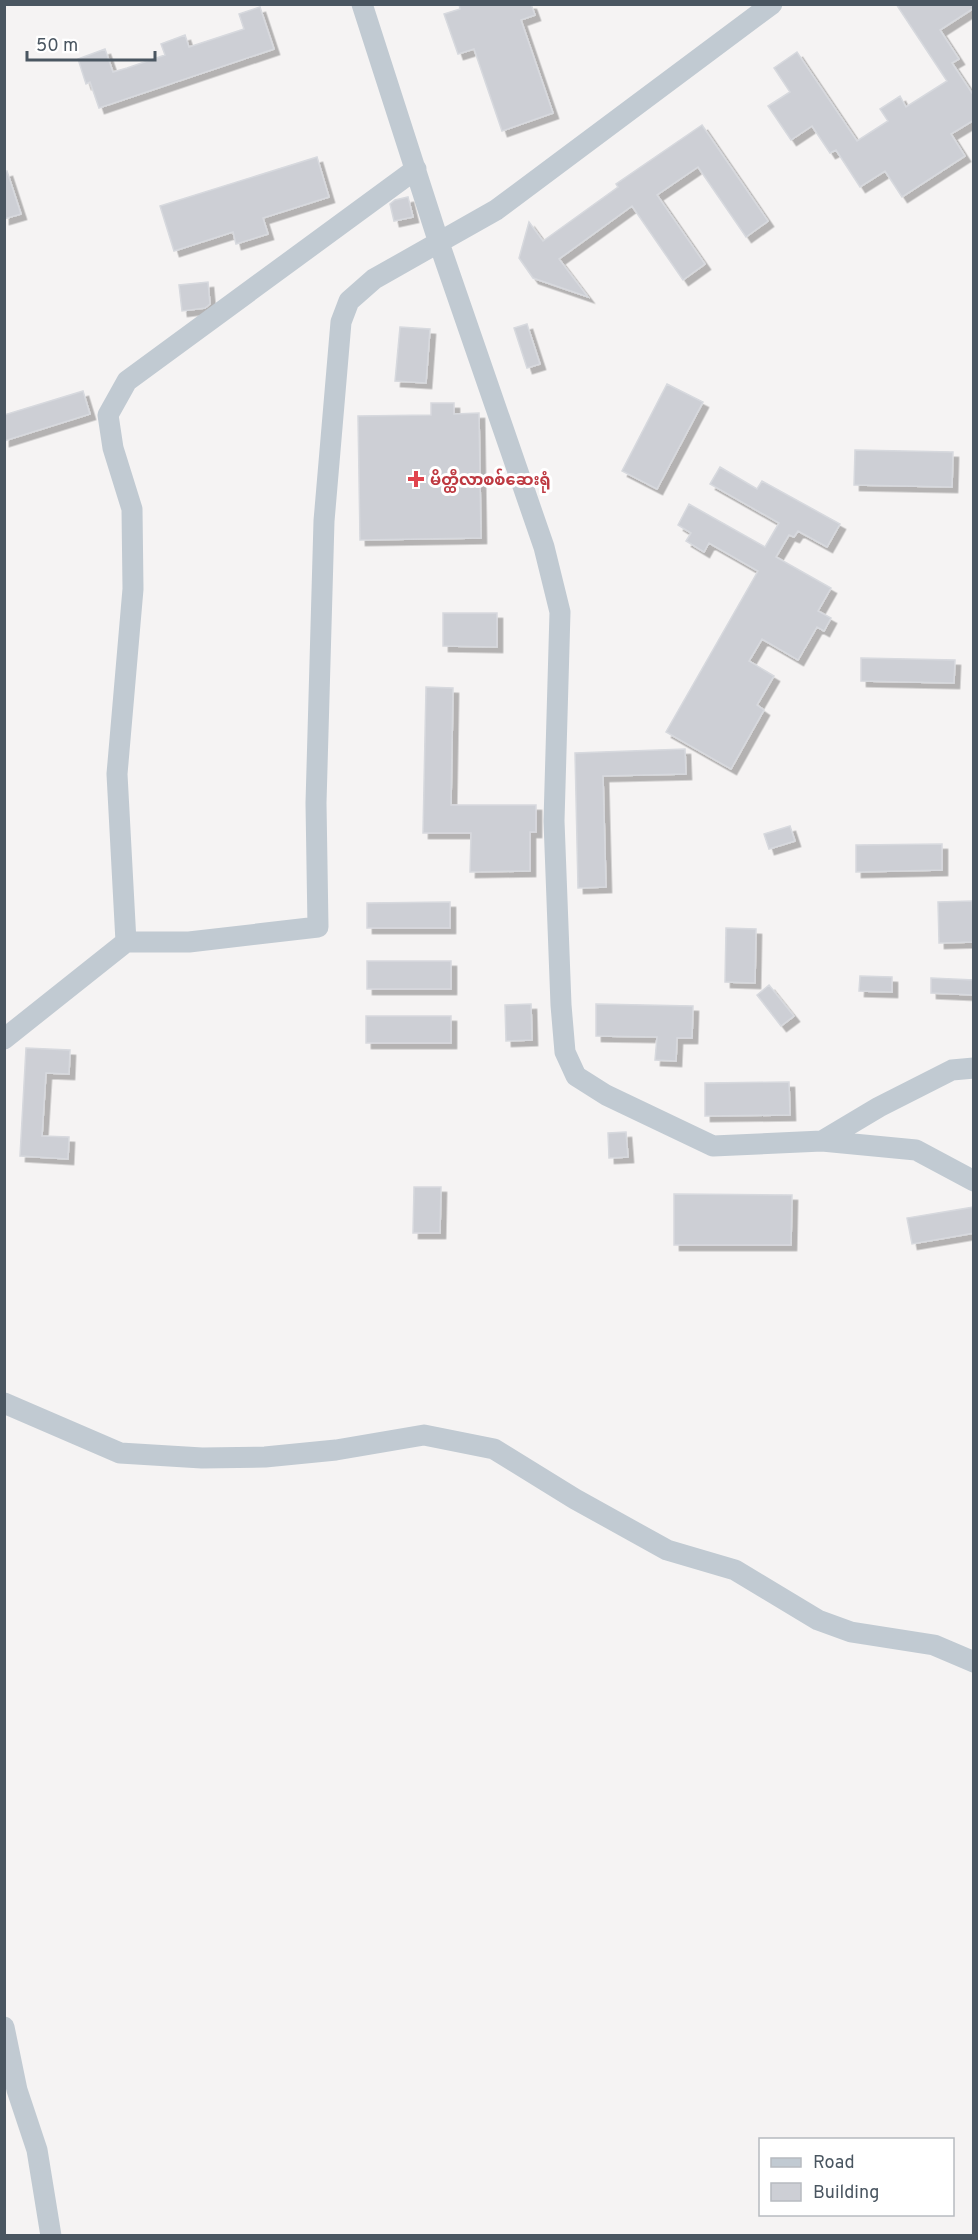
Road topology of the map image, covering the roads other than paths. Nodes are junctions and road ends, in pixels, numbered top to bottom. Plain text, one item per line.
1 (362, 4) edge
2 (771, 4) edge
3 (417, 169) junction
4 (439, 243) junction
5 (126, 942) junction
6 (4, 1039) edge
7 (974, 1068) edge
8 (822, 1141) junction
9 (974, 1181) edge
10 (4, 1403) edge
11 (974, 1662) edge
12 (4, 2027) edge
13 (11, 2092) edge
14 (51, 2235) edge

1 - 3 street
2 - 4 street
3 - 4 street
3 - 5 street
4 - 5 street
4 - 8 street
5 - 6 street
7 - 8 street
8 - 9 street
10 - 11 street
12 - 13 street
13 - 14 street

